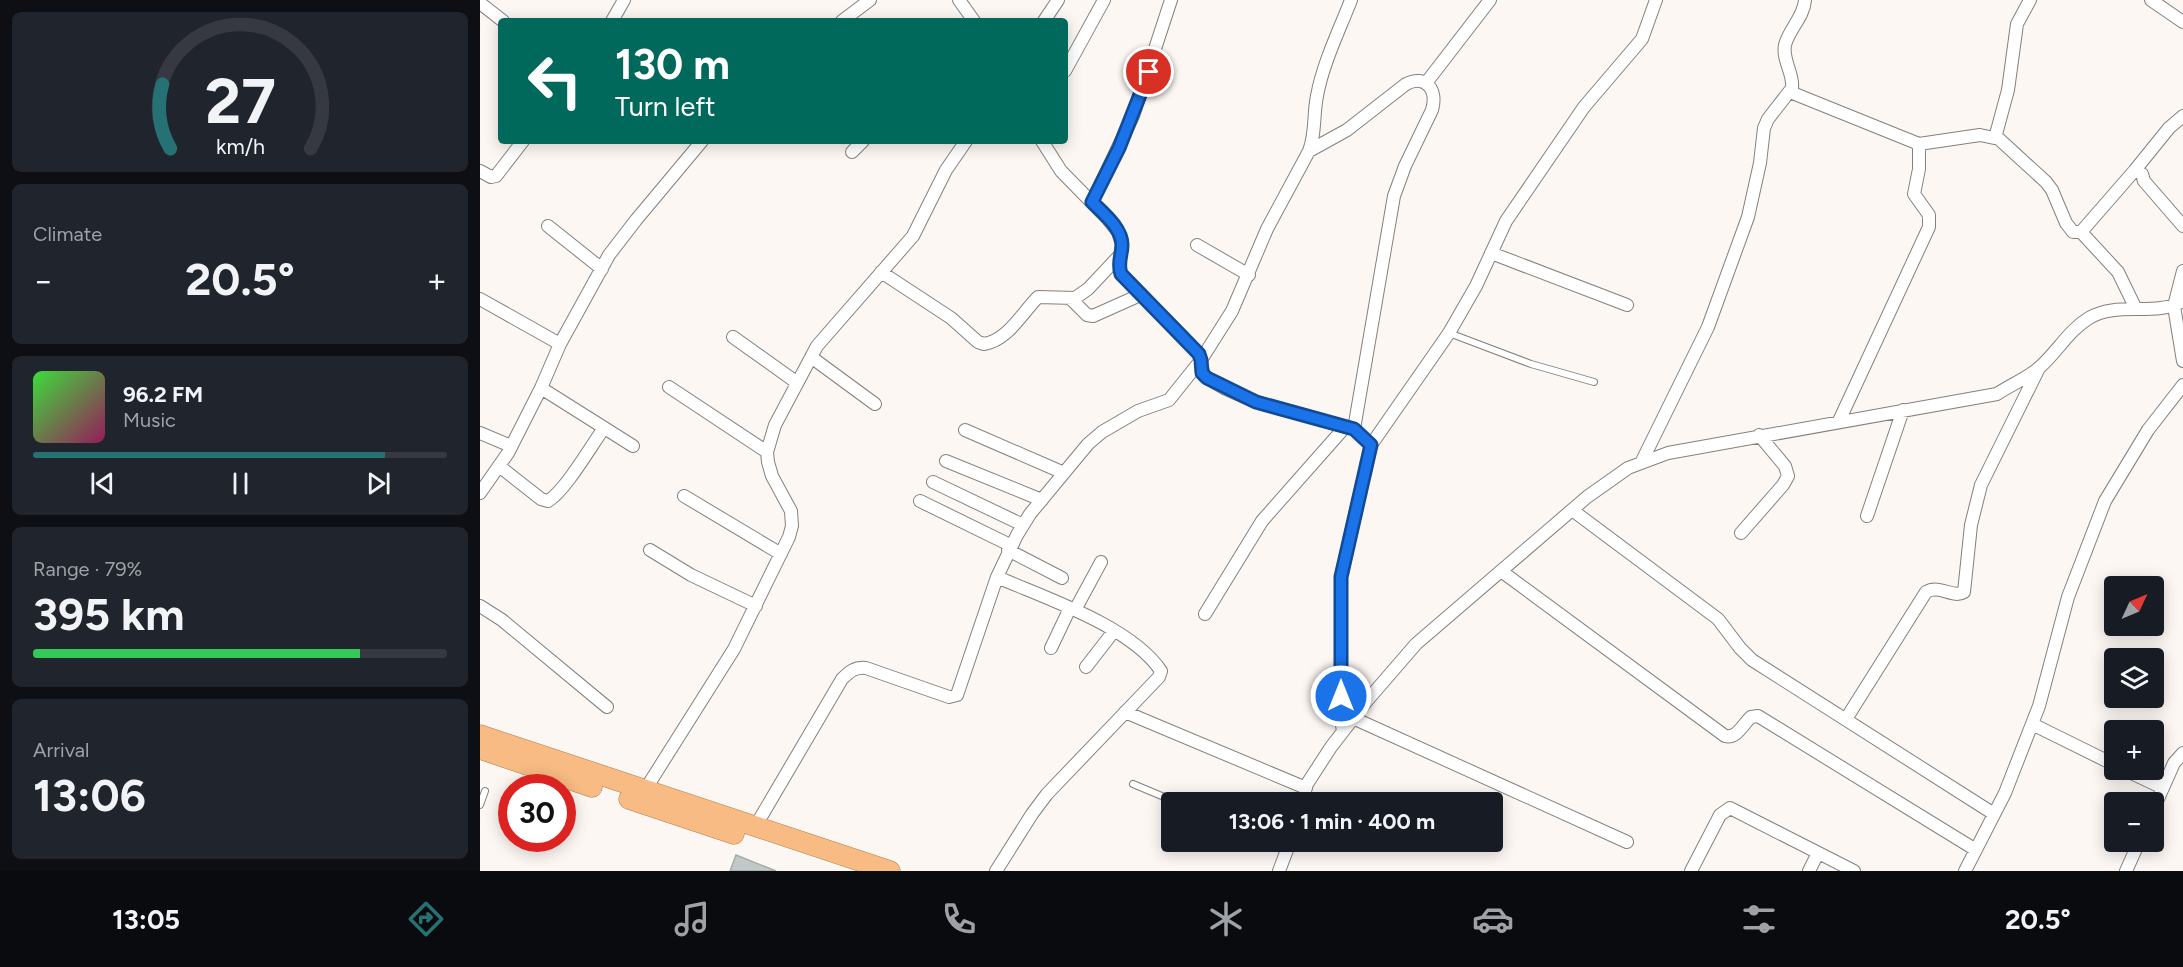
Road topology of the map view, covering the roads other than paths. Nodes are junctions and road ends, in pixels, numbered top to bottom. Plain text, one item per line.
1 (624, 0) edge
2 (870, 0) edge
3 (959, 0) edge
4 (1058, 0) edge
5 (1104, 0) edge
6 (1171, 0) edge
7 (1351, 0) edge
8 (1490, 0) edge
9 (1656, 0) edge
10 (1805, 0) edge
11 (2030, 0) edge
12 (2151, 0) edge
13 (481, 2) edge
14 (499, 18) edge
15 (614, 18) edge
16 (846, 18) edge
17 (972, 18) edge
18 (1046, 18) edge
19 (2183, 22) edge
20 (1068, 66) edge
21 (1426, 83) junction
22 (1790, 92) junction
23 (2183, 116) edge
24 (1995, 138) junction
25 (521, 144) edge
26 (699, 144) edge
27 (860, 144) edge
28 (964, 144) edge
29 (1044, 144) edge
30 (1918, 144) junction
31 (1309, 151) junction
32 (852, 152) dead end
33 (2135, 170) junction
34 (480, 171) edge
35 (1092, 202) junction
36 (548, 226) dead end
37 (2183, 226) edge
38 (2081, 232) junction
39 (1197, 245) dead end
40 (1491, 253) junction
41 (1121, 254) junction
42 (602, 269) junction
43 (2183, 271) edge
44 (881, 272) junction
45 (1249, 275) junction
46 (1140, 295) junction
47 (480, 299) edge
48 (1071, 299) junction
49 (2178, 304) edge
50 (1627, 305) dead end
51 (2136, 309) junction
52 (1449, 333) junction
53 (732, 337) dead end
54 (560, 344) junction
55 (811, 357) junction
56 (1201, 360) junction
57 (2183, 361) edge
58 (2040, 367) junction
59 (796, 382) junction
60 (1594, 382) dead end
61 (2183, 385) edge
62 (669, 387) dead end
63 (540, 388) junction
64 (875, 404) dead end
65 (1903, 410) junction
66 (1839, 421) junction
67 (604, 428) junction
68 (1349, 428) junction
69 (965, 430) dead end
70 (480, 433) edge
71 (1759, 435) junction
72 (1371, 445) junction
73 (511, 446) junction
74 (633, 447) dead end
75 (767, 452) junction
76 (946, 461) dead end
77 (1641, 462) junction
78 (499, 466) junction
79 (1064, 472) junction
80 (933, 482) dead end
81 (480, 493) edge
82 (684, 496) dead end
83 (1042, 500) junction
84 (920, 501) dead end
85 (1572, 510) junction
86 (1867, 516) dead end
87 (1023, 525) junction
88 (1741, 533) dead end
89 (1009, 547) junction
90 (650, 550) dead end
91 (781, 554) junction
92 (1101, 562) dead end
93 (1501, 572) junction
94 (997, 577) junction
95 (1062, 578) dead end
96 (480, 606) edge
97 (756, 606) junction
98 (1072, 609) junction
99 (1205, 614) dead end
100 (1114, 631) junction
101 (1051, 648) dead end
102 (1086, 667) dead end
103 (607, 707) dead end
104 (1125, 712) junction
105 (1353, 718) junction
106 (1846, 719) junction
107 (2032, 724) junction
108 (1343, 731) junction
109 (480, 735) edge
110 (480, 749) edge
111 (2183, 753) edge
112 (2104, 760) edge
113 (2146, 780) edge
114 (1133, 784) dead end
115 (1306, 788) junction
116 (2163, 788) junction
117 (645, 790) junction
118 (485, 791) dead end
119 (1305, 792) edge
120 (2161, 792) edge
121 (1161, 796) edge
122 (480, 804) edge
123 (1994, 814) junction
124 (755, 827) junction
125 (1627, 842) dead end
126 (1976, 849) junction
127 (1286, 852) edge
128 (2135, 852) edge
129 (1818, 853) junction
130 (854, 868) edge
131 (890, 871) edge
132 (996, 871) edge
133 (1279, 871) edge
134 (1691, 871) edge
135 (1809, 871) edge
136 (1854, 871) edge
137 (1965, 871) edge
138 (2126, 871) edge

1 - 15 street
2 - 16 street
3 - 17 street
4 - 18 street
5 - 20 street
6 - 35 street
7 - 31 street
8 - 21 street
9 - 40 street
10 - 22 street
11 - 24 street
12 - 19 street
13 - 14 street
21 - 31 street
21 - 68 street
22 - 30 street
22 - 77 street
23 - 33 street
24 - 30 street
24 - 38 street
25 - 34 street
26 - 42 street
27 - 32 street
28 - 44 street
29 - 35 street
30 - 66 street
31 - 45 street
33 - 37 street
33 - 38 street
35 - 41 street
36 - 42 street
38 - 51 street
39 - 45 street
40 - 50 street
40 - 52 street
41 - 46 street
41 - 48 street
42 - 54 street
43 - 49 street
44 - 48 street
44 - 55 street
45 - 56 street
46 - 48 street
46 - 56 street
47 - 54 street
49 - 51 street
49 - 57 street
51 - 58 street
52 - 60 lane
52 - 72 street
53 - 59 street
54 - 63 street
55 - 59 street
55 - 64 street
56 - 68 street
56 - 79 street
58 - 65 street
58 - 106 street
59 - 75 street
61 - 107 street
62 - 75 street
63 - 67 street
63 - 73 street
65 - 66 street
65 - 86 street
66 - 71 street
67 - 74 street
67 - 78 street
68 - 72 street
68 - 99 street
69 - 79 street
70 - 73 street
71 - 77 street
71 - 88 street
72 - 108 street
73 - 78 street
75 - 91 street
76 - 83 street
77 - 85 street
78 - 81 street
79 - 83 street
80 - 87 street
82 - 91 street
83 - 87 street
84 - 89 street
85 - 93 street
85 - 106 street
87 - 89 street
89 - 94 street
89 - 95 street
90 - 97 street
91 - 97 street
92 - 98 street
93 - 105 street
93 - 126 street
94 - 98 street
94 - 124 street
96 - 103 street
97 - 117 street
98 - 100 street
98 - 101 street
100 - 102 street
100 - 104 street
104 - 115 street
104 - 132 street
105 - 108 street
105 - 125 street
106 - 123 street
107 - 112 street
107 - 123 street
108 - 115 street
109 - 117 highway
110 - 130 highway
111 - 116 street
113 - 116 street
114 - 121 lane
115 - 119 street
116 - 120 street
117 - 124 highway
118 - 122 lane
123 - 126 street
124 - 130 highway
126 - 137 street
127 - 133 street
128 - 138 street
129 - 134 street
129 - 135 street
129 - 136 street
130 - 131 highway

